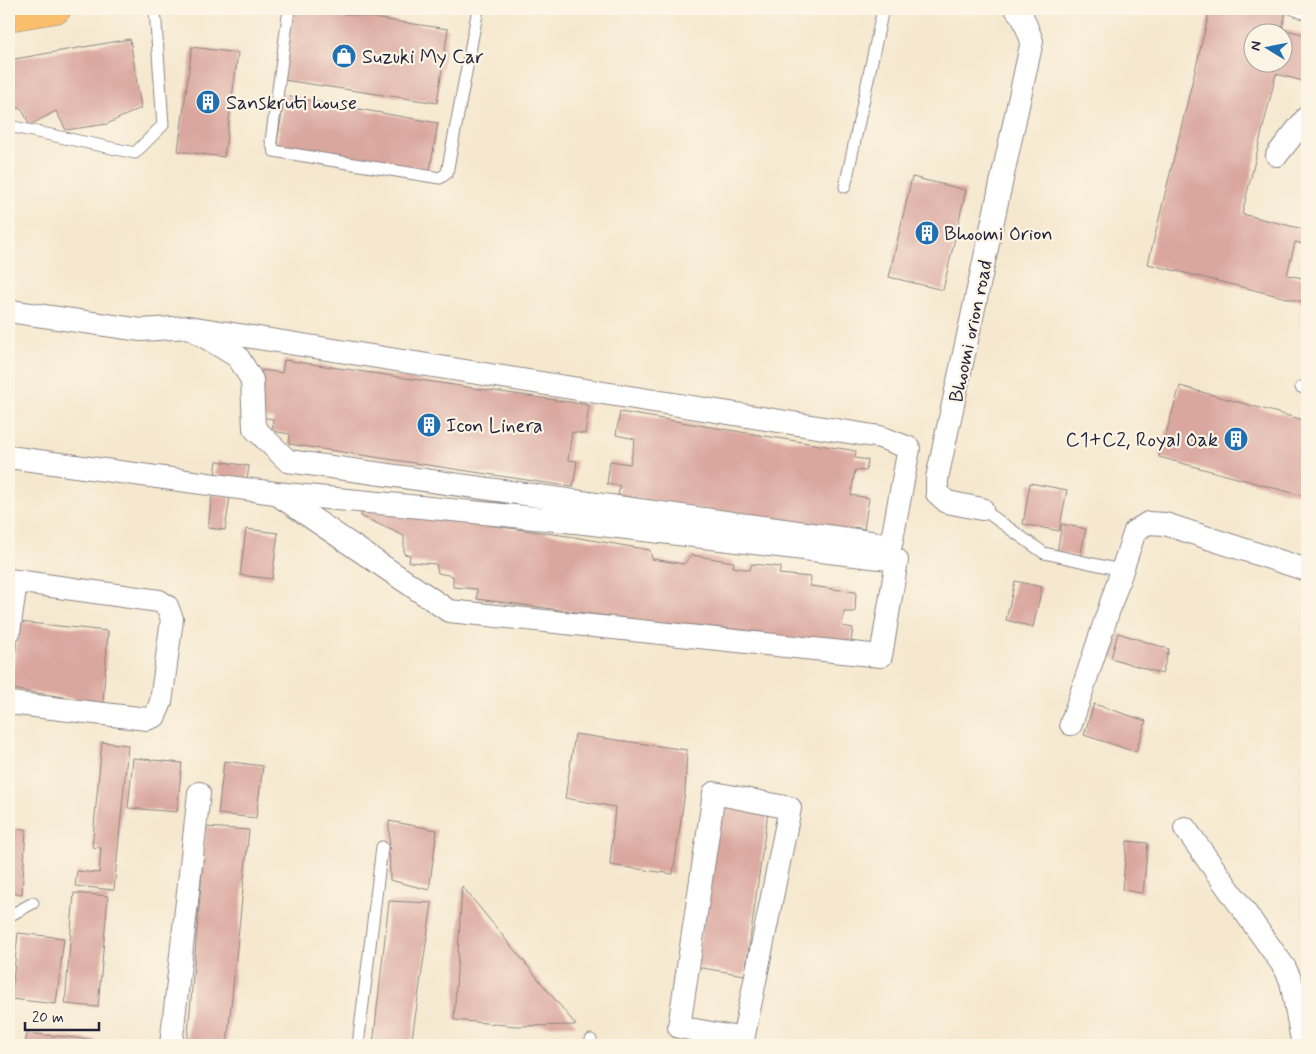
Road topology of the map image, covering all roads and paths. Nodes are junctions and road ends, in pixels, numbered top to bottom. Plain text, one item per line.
1 (57, 9) edge
2 (155, 9) edge
3 (289, 9) edge
4 (478, 9) edge
5 (883, 9) edge
6 (1016, 9) edge
7 (1293, 9) edge
8 (1307, 14) edge
9 (9, 17) edge
10 (1307, 118) edge
11 (9, 126) edge
12 (1277, 155) dead end
13 (845, 187) dead end
14 (9, 311) edge
15 (189, 326) junction
16 (9, 456) edge
17 (275, 493) junction
18 (982, 509) joint
19 (1121, 570) junction
20 (1307, 570) edge
21 (13, 581) edge
22 (9, 632) edge
23 (9, 703) edge
24 (1071, 724) dead end
25 (199, 793) dead end
26 (1185, 828) dead end
27 (382, 847) dead end
28 (33, 904) dead end
29 (9, 916) edge
30 (743, 1042) edge
31 (171, 1045) edge
32 (358, 1045) edge
33 (1303, 1045) edge

1 - 9 main road
2 - 11 lane
3 - 4 lane
5 - 13 lane
6 - 18 street, Bhoomi orion road
7 - 8 lane
10 - 12 street
14 - 15 street
15 - 15 street
16 - 17 street
17 - 17 street
18 - 19 lane
19 - 20 street
19 - 24 street
21 - 22 street
21 - 23 street
25 - 31 street
26 - 33 street
27 - 32 lane
28 - 29 lane
30 - 30 street

